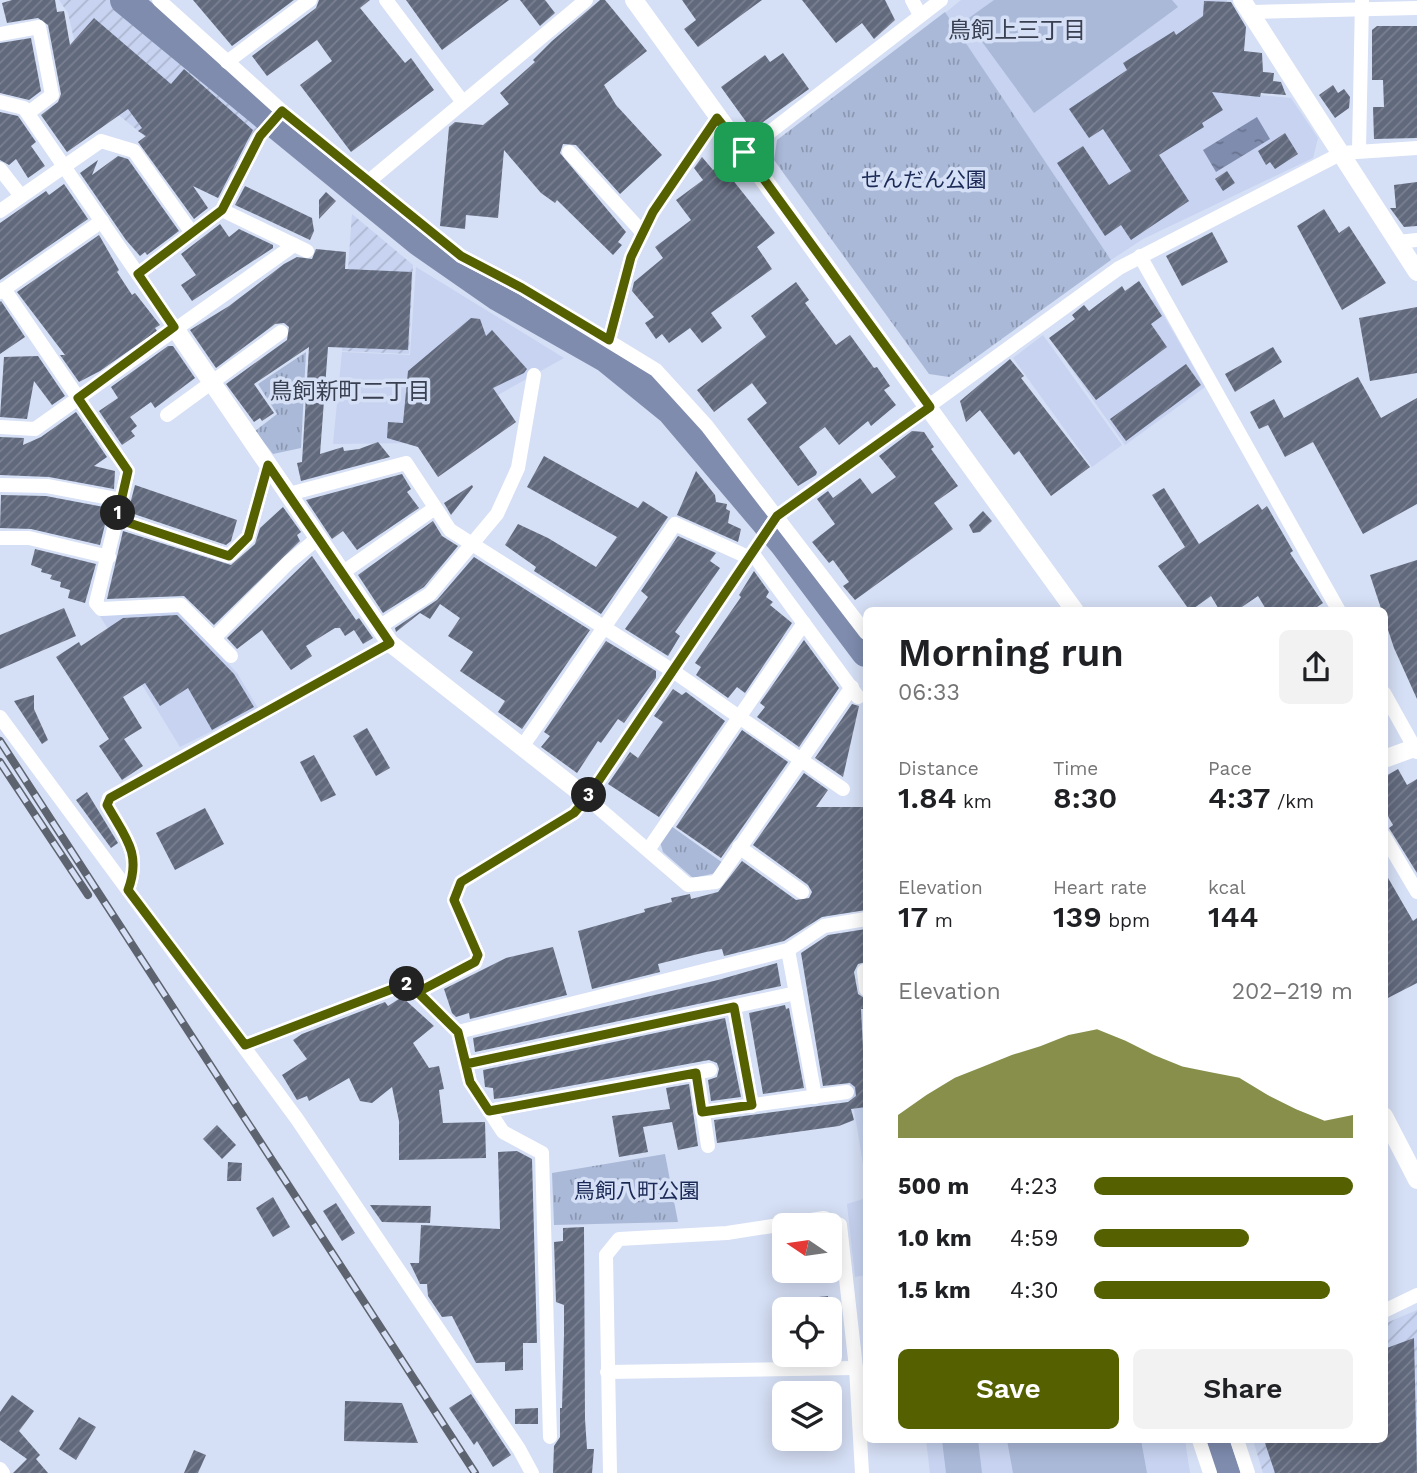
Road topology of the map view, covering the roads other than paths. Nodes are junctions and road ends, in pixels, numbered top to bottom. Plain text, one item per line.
1 (159, 0) edge
2 (310, 0) edge
3 (386, 0) edge
4 (586, 0) edge
5 (634, 0) edge
6 (912, 0) edge
7 (941, 0) edge
8 (1362, 5) edge
9 (1246, 6) edge
10 (1417, 8) edge
11 (920, 16) junction
12 (0, 34) edge
13 (227, 62) junction
14 (462, 101) junction
15 (0, 102) edge
16 (282, 111) junction
17 (28, 113) junction
18 (717, 118) junction
19 (1417, 148) edge
20 (569, 152) dead end
21 (744, 152) junction
22 (1351, 152) junction
23 (64, 166) junction
24 (0, 169) edge
25 (369, 181) junction
26 (22, 196) junction
27 (222, 210) junction
28 (0, 211) edge
29 (102, 221) junction
30 (192, 233) junction
31 (643, 233) junction
32 (1417, 240) edge
33 (1397, 242) junction
34 (1140, 256) junction
35 (1417, 272) edge
36 (138, 274) junction
37 (2, 290) edge
38 (174, 327) junction
39 (281, 332) dead end
40 (609, 340) junction
41 (534, 375) dead end
42 (211, 381) junction
43 (78, 398) junction
44 (930, 407) junction
45 (167, 415) dead end
46 (0, 427) edge
47 (268, 465) junction
48 (0, 485) edge
49 (289, 494) junction
50 (121, 500) junction
51 (435, 508) junction
52 (777, 516) junction
53 (117, 519) junction
54 (0, 538) edge
55 (318, 538) junction
56 (473, 545) junction
57 (752, 556) junction
58 (109, 557) junction
59 (342, 573) junction
60 (1072, 607) edge
61 (1337, 607) edge
62 (804, 623) junction
63 (379, 627) junction
64 (604, 627) junction
65 (863, 628) edge
66 (214, 638) junction
67 (390, 643) junction
68 (231, 656) dead end
69 (673, 671) junction
70 (1388, 700) edge
71 (0, 717) edge
72 (737, 717) junction
73 (522, 747) junction
74 (1416, 749) edge
75 (1388, 758) edge
76 (798, 760) junction
77 (843, 789) dead end
78 (587, 798) junction
79 (1388, 843) edge
80 (739, 847) junction
81 (648, 850) junction
82 (128, 890) junction
83 (802, 892) dead end
84 (1417, 892) edge
85 (863, 920) edge
86 (788, 950) junction
87 (418, 992) junction
88 (796, 993) junction
89 (734, 1007) junction
90 (458, 1032) junction
91 (245, 1045) junction
92 (466, 1064) junction
93 (847, 1092) dead end
94 (815, 1097) junction
95 (752, 1105) junction
96 (489, 1111) junction
97 (702, 1112) junction
98 (1388, 1124) edge
99 (708, 1146) dead end
100 (1417, 1180) edge
101 (1417, 1295) edge
102 (1388, 1309) edge
103 (856, 1368) junction
104 (607, 1372) junction
105 (550, 1437) dead end
106 (1200, 1443) edge
107 (1238, 1443) edge
108 (532, 1473) edge
109 (610, 1473) edge
110 (862, 1473) edge
111 (1210, 1473) edge
112 (1248, 1473) edge

1 - 13 street
2 - 13 street
3 - 14 street
4 - 14 street
5 - 18 street
6 - 11 street
7 - 11 street
8 - 9 street
8 - 10 street
8 - 22 street
9 - 22 street
11 - 21 street
12 - 17 street
13 - 16 street
14 - 25 street
15 - 17 street
16 - 25 street
16 - 27 street
17 - 23 street
18 - 21 street
18 - 31 street
19 - 22 street
20 - 31 street
21 - 44 street
22 - 33 street
22 - 34 street
23 - 26 street
23 - 29 street
23 - 30 street
24 - 26 street
25 - 40 street
26 - 28 street
27 - 30 street
27 - 38 street
29 - 36 street
29 - 37 street
30 - 36 street
31 - 40 street
32 - 33 street
33 - 35 street
34 - 44 street
34 - 61 street
36 - 38 street
37 - 43 street
38 - 42 street
38 - 43 street
39 - 42 street
40 - 52 street
41 - 56 street
42 - 45 street
42 - 47 street
43 - 46 street
43 - 50 street
44 - 52 street
44 - 60 street
47 - 49 street
47 - 53 street
48 - 50 street
49 - 51 street
49 - 55 street
50 - 53 street
51 - 56 street
51 - 59 street
52 - 57 street
52 - 65 street
53 - 58 street
54 - 58 street
55 - 59 street
55 - 66 street
56 - 63 street
56 - 64 street
57 - 62 street
57 - 64 street
57 - 69 street
58 - 66 street
59 - 63 street
62 - 72 street
62 - 76 street
63 - 67 street
64 - 69 street
64 - 73 street
66 - 68 street
67 - 73 street
67 - 82 street
69 - 72 street
69 - 78 street
70 - 74 street
71 - 82 street
72 - 76 street
72 - 81 street
73 - 78 street
74 - 75 street
76 - 77 street
76 - 80 street
78 - 81 street
78 - 87 street
79 - 84 street
80 - 81 street
80 - 83 street
82 - 91 street
85 - 86 street
86 - 88 street
86 - 90 street
87 - 90 street
87 - 91 street
88 - 89 street
88 - 94 street
89 - 92 street
89 - 95 street
90 - 92 street
91 - 108 street
92 - 96 street
93 - 94 street
94 - 95 street
95 - 97 street
96 - 97 street
96 - 105 street
97 - 99 street
98 - 100 street
101 - 102 street
103 - 104 street
103 - 104 street
103 - 110 street
104 - 109 street
106 - 111 street
107 - 112 street

